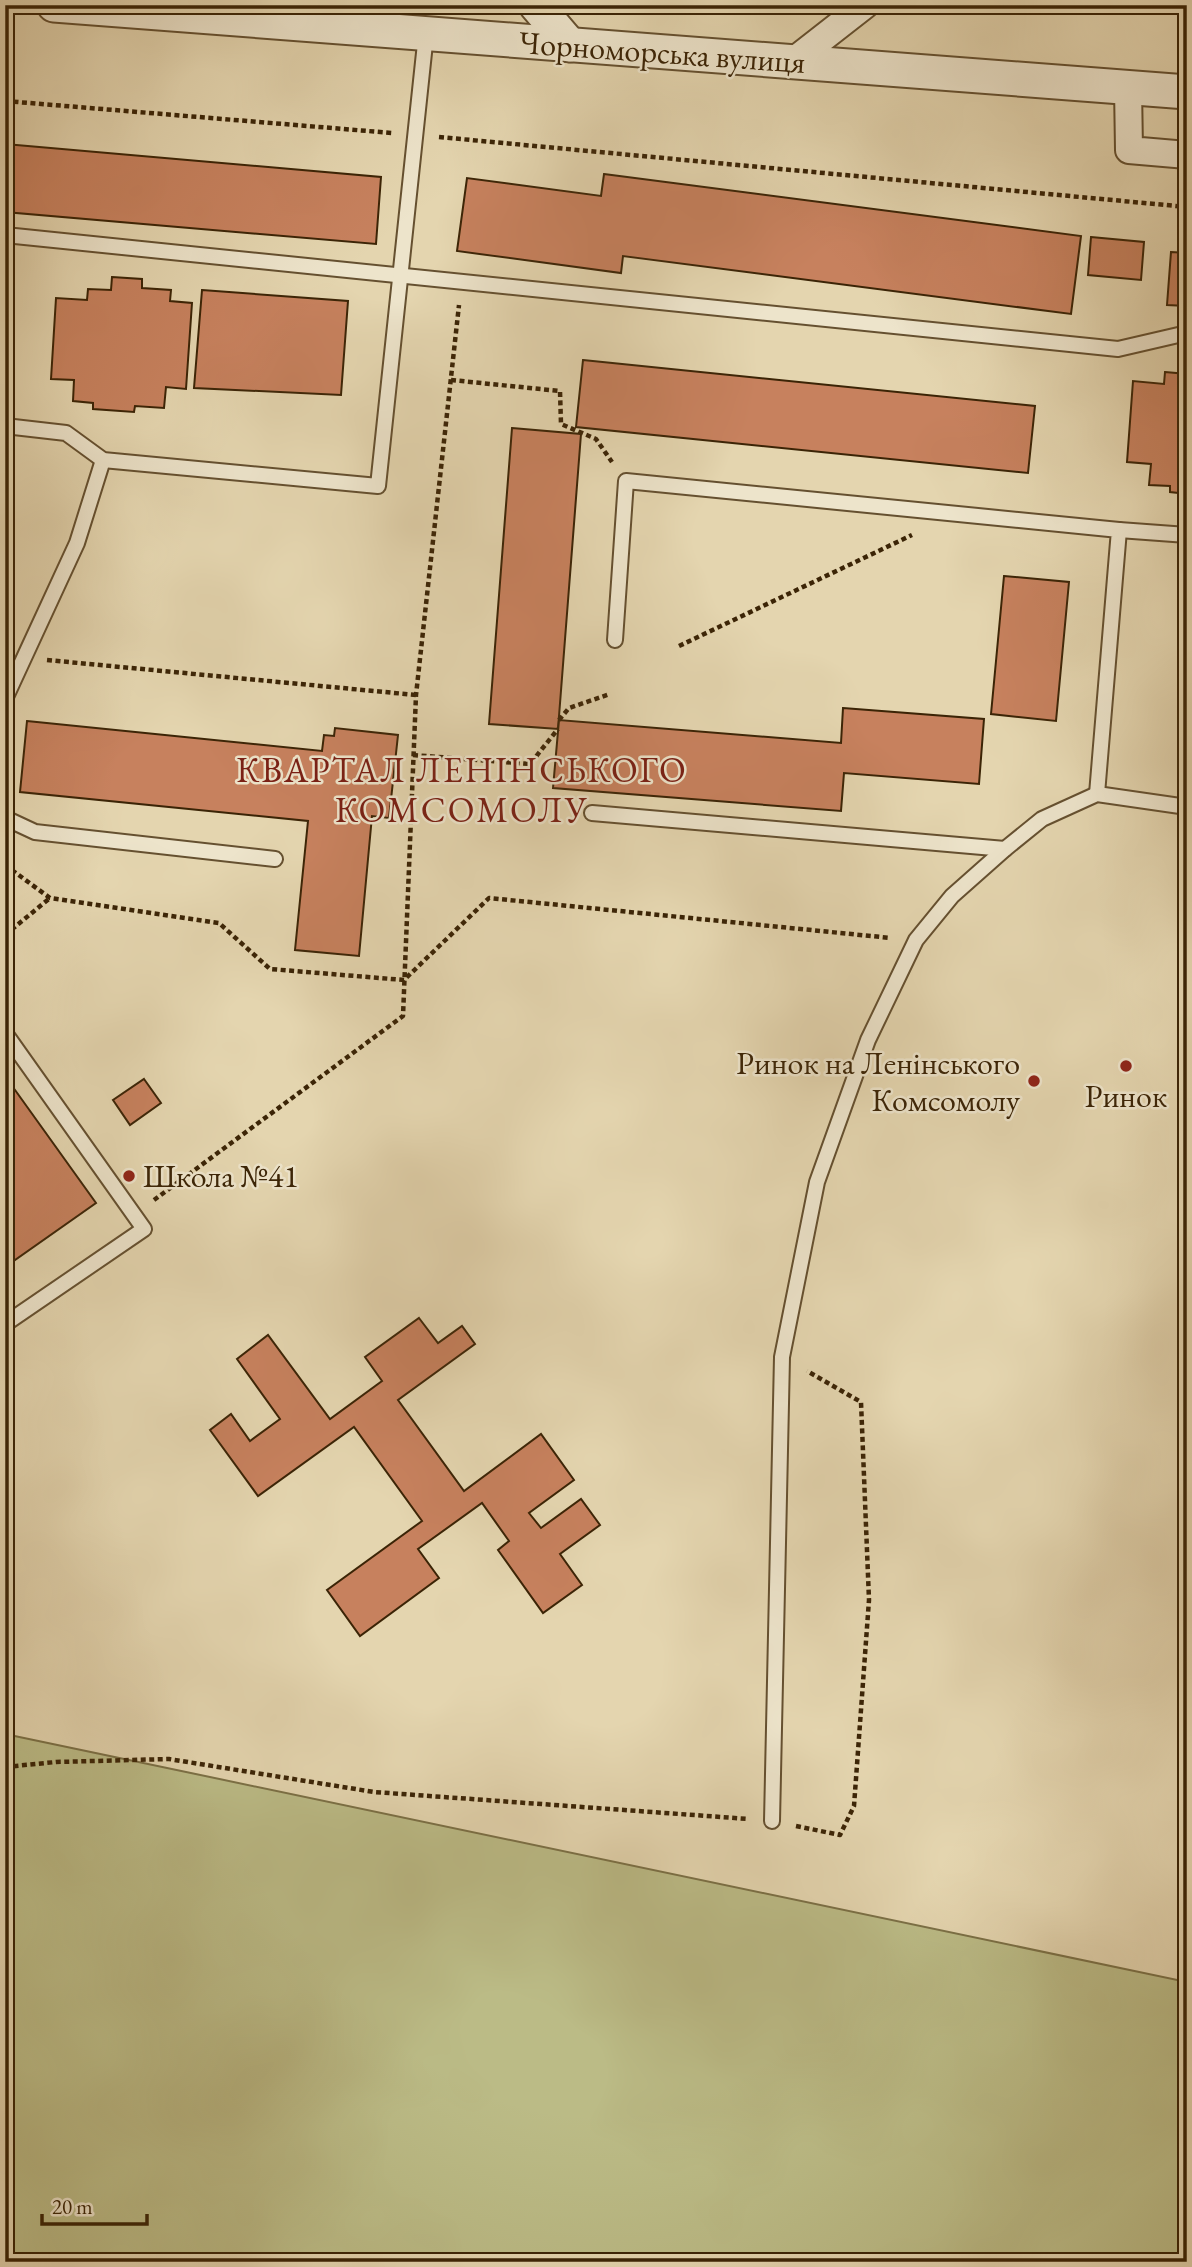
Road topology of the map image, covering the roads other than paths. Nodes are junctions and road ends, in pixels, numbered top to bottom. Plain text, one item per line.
1 (54, 5) edge
2 (536, 5) edge
3 (865, 5) edge
4 (426, 34) junction
5 (570, 45) junction
6 (792, 62) junction
7 (1128, 87) junction
8 (1187, 92) edge
9 (1187, 155) edge
10 (5, 235) edge
11 (401, 275) junction
12 (1187, 333) edge
13 (5, 426) edge
14 (103, 460) junction
15 (1119, 530) junction
16 (1187, 535) edge
17 (615, 640) dead end
18 (5, 699) edge
19 (1097, 794) junction
20 (1187, 807) edge
21 (592, 813) dead end
22 (5, 818) edge
23 (1005, 849) junction
24 (275, 859) dead end
25 (5, 1033) edge
26 (5, 1324) edge
27 (772, 1821) road end

1 - 4 street, Чорноморська вулиця
2 - 5 street
3 - 6 street
4 - 5 street, Чорноморська вулиця
4 - 11 lane
5 - 6 street, Чорноморська вулиця
6 - 7 street, Чорноморська вулиця
7 - 8 street, Чорноморська вулиця
7 - 9 street
10 - 11 lane
11 - 12 lane
11 - 14 lane
13 - 14 lane
14 - 18 lane
15 - 16 lane
15 - 17 lane
15 - 19 lane
19 - 20 lane
19 - 23 lane
21 - 23 lane
22 - 24 lane
23 - 27 lane
25 - 26 lane

